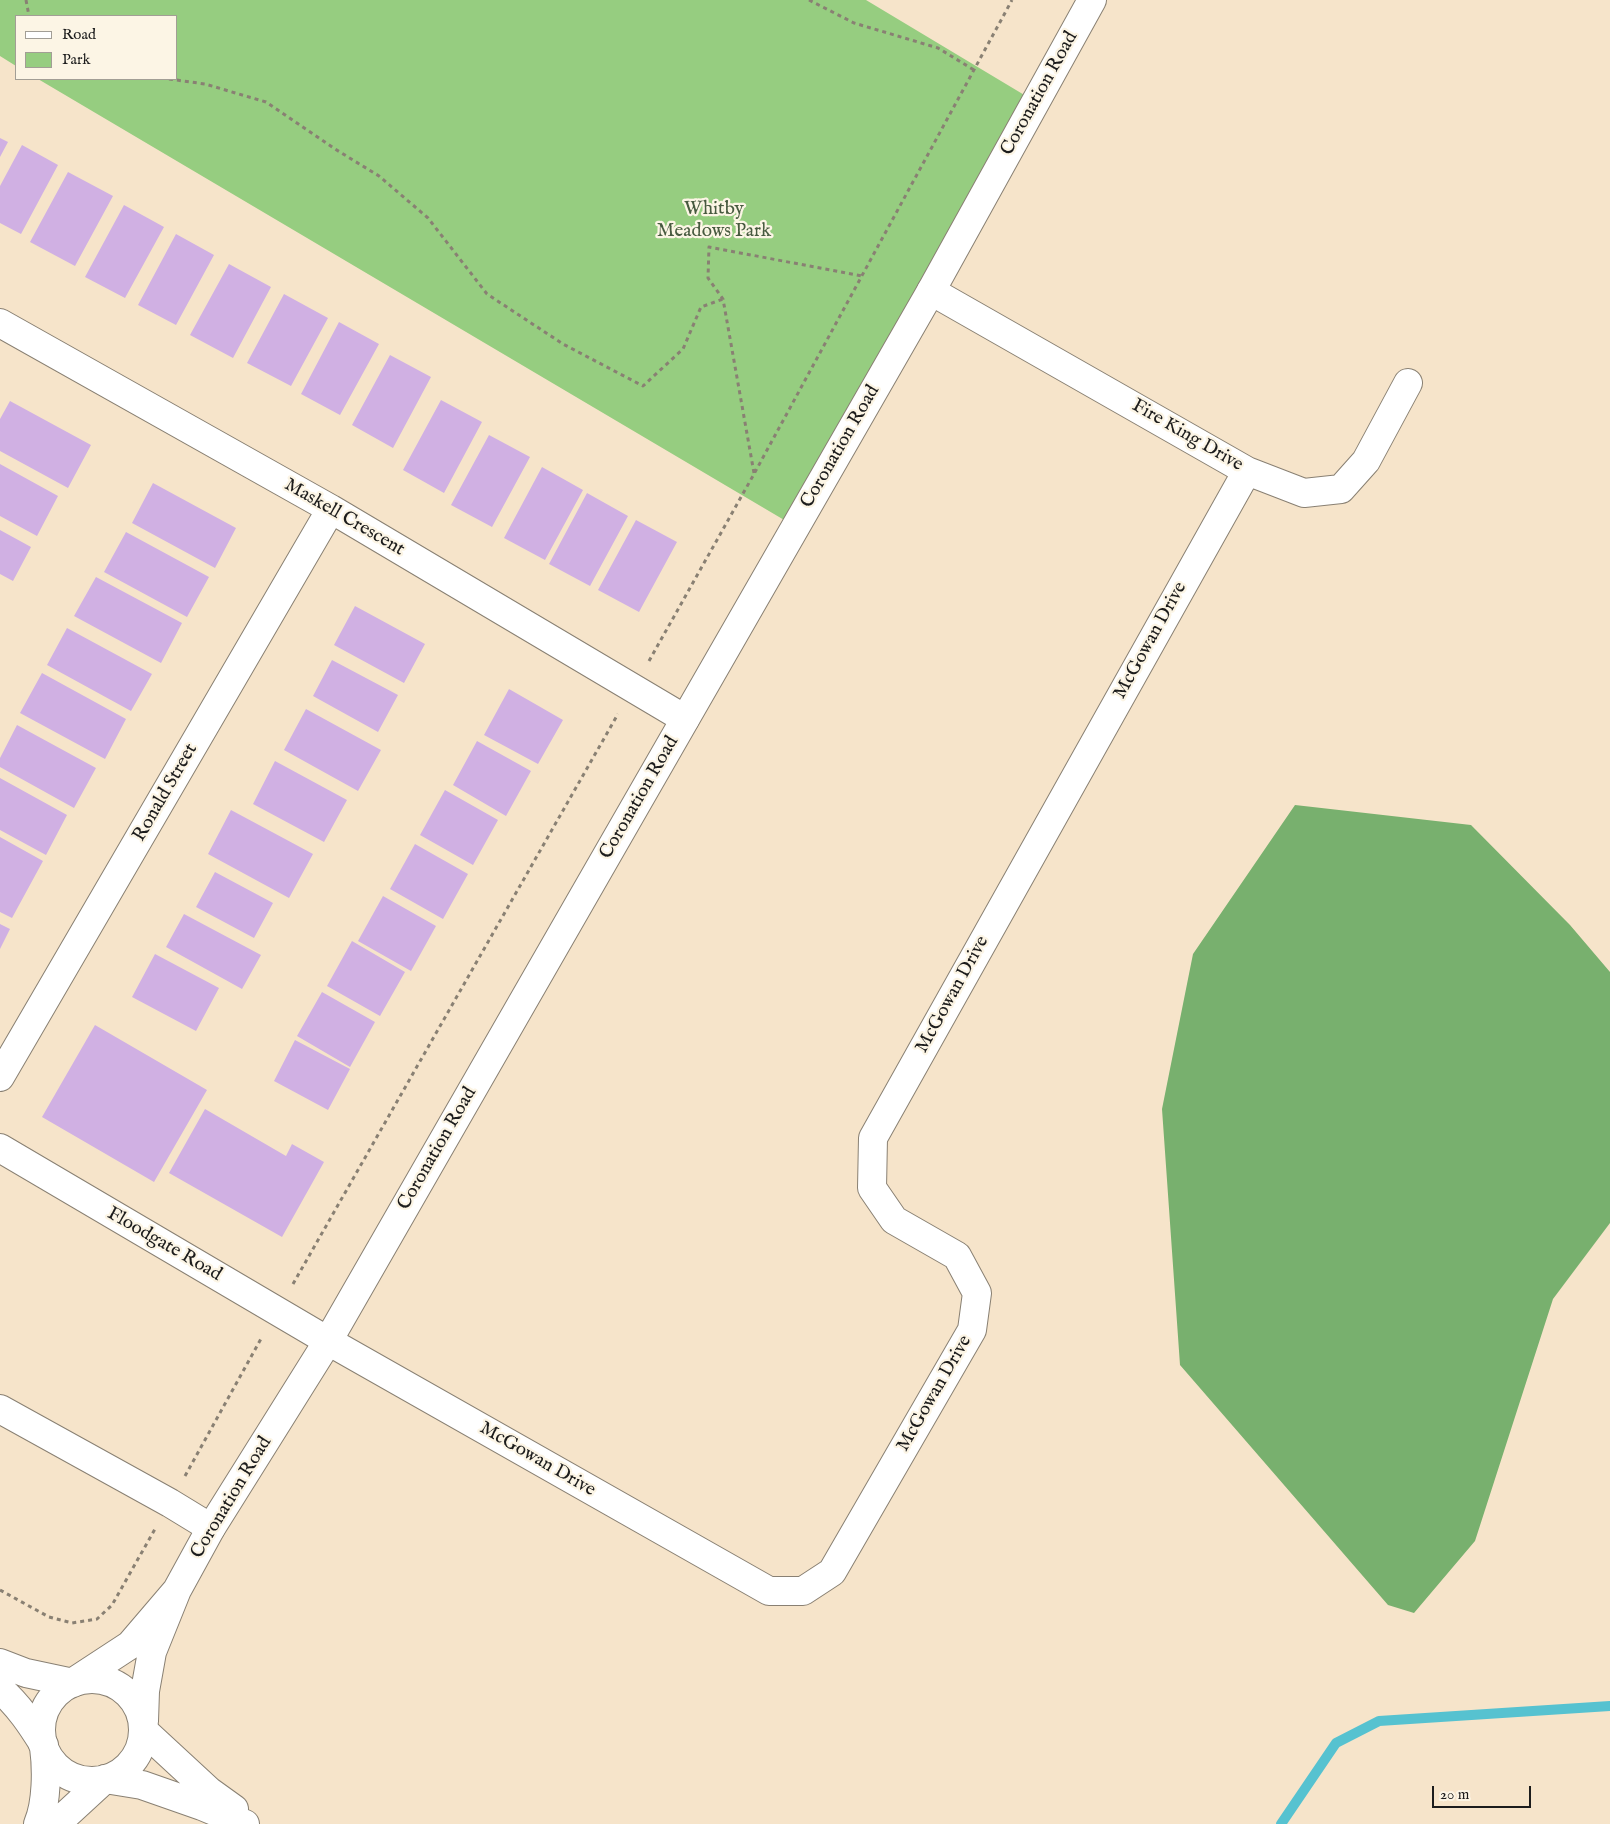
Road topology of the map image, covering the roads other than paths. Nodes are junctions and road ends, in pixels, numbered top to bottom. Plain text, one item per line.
1 (1092, 0) edge
2 (931, 291) junction
3 (0, 323) edge
4 (1408, 383) dead end
5 (1247, 471) junction
6 (331, 509) junction
7 (685, 719) junction
8 (0, 1077) edge
9 (0, 1148) edge
10 (328, 1341) junction
11 (0, 1409) edge
12 (212, 1528) junction
13 (177, 1590) junction
14 (0, 1663) edge
15 (73, 1682) junction
16 (0, 1689) edge
17 (144, 1730) junction
18 (44, 1745) junction
19 (105, 1780) junction
20 (38, 1824) edge
21 (56, 1824) edge
22 (245, 1824) edge
23 (253, 1824) edge

1 - 2 street, Coronation Road
2 - 5 street, Fire King Drive
2 - 7 street, Coronation Road
3 - 6 street, Maskell Crescent
4 - 5 street, Fire King Drive
5 - 10 street, McGowan Drive
6 - 7 street, Maskell Crescent
6 - 8 street, Ronald Street
7 - 10 street, Coronation Road
9 - 10 street, Floodgate Road
10 - 12 street, Coronation Road
11 - 12 street
12 - 13 street, Coronation Road
13 - 15 street, Coronation Road
13 - 17 street, Coronation Road
14 - 15 street
15 - 17 street
15 - 18 street
16 - 18 street
17 - 19 street
17 - 23 street
18 - 19 street
18 - 20 street
19 - 21 street
19 - 22 street

